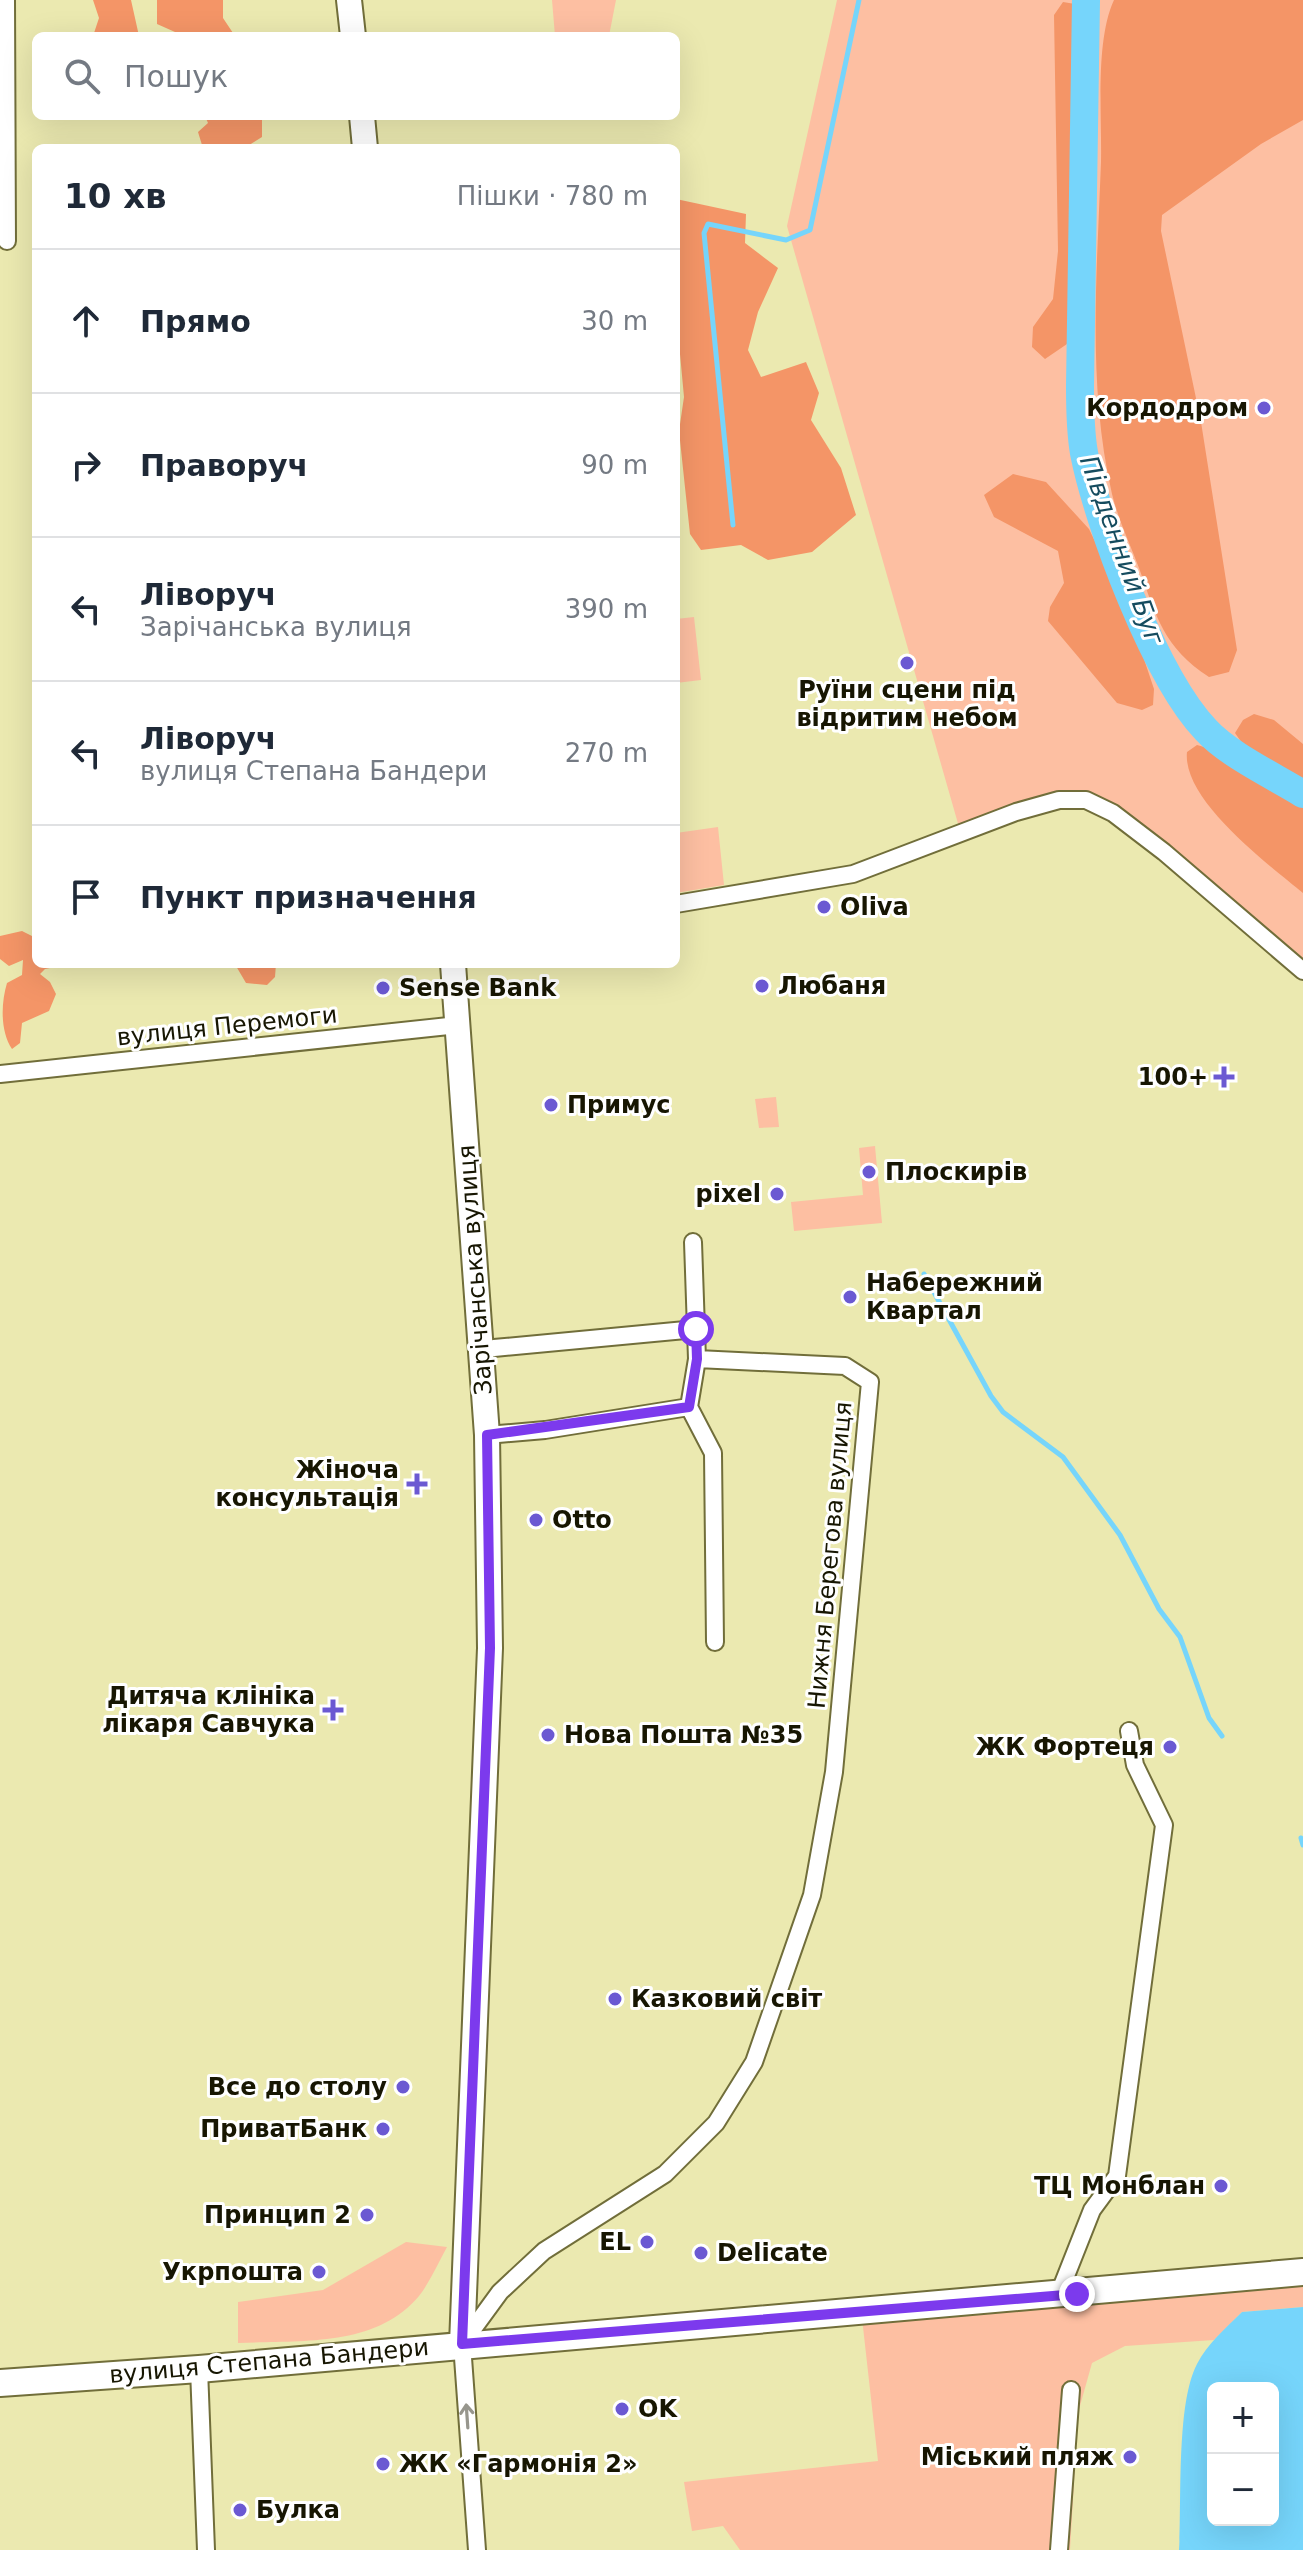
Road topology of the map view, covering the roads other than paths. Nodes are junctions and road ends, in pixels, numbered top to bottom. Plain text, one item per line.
1 (6, 0) edge
2 (349, 0) edge
3 (353, 32) edge
4 (362, 120) edge
5 (365, 144) edge
6 (7, 241) dead end
7 (680, 903) edge
8 (453, 968) edge
9 (1303, 971) edge
10 (458, 1025) junction
11 (0, 1074) edge
12 (693, 1242) dead end
13 (696, 1329) junction
14 (494, 1348) dead end
15 (697, 1359) junction
16 (689, 1407) junction
17 (487, 1435) junction
18 (715, 1642) dead end
19 (1129, 1731) dead end
20 (1303, 2272) edge
21 (1058, 2296) junction
22 (462, 2344) junction
23 (199, 2369) junction
24 (0, 2383) edge
25 (1071, 2390) dead end
26 (206, 2550) edge
27 (477, 2550) edge
28 (1059, 2550) edge

1 - 6 street
2 - 3 street
4 - 5 street
7 - 9 street
8 - 10 street, Зарічанська вулиця
10 - 11 street, вулиця Перемоги
10 - 17 street, Зарічанська вулиця
12 - 13 street
13 - 14 street
13 - 15 street
15 - 16 street
15 - 22 street, Нижня Берегова вулиця
16 - 17 street
16 - 18 street
17 - 22 street, Зарічанська вулиця
19 - 21 street
20 - 21 main road, вулиця Степана Бандери
21 - 22 main road, вулиця Степана Бандери
22 - 23 main road, вулиця Степана Бандери
27 -> 22 street
23 - 24 main road, вулиця Степана Бандери
23 - 26 street
25 - 28 street

